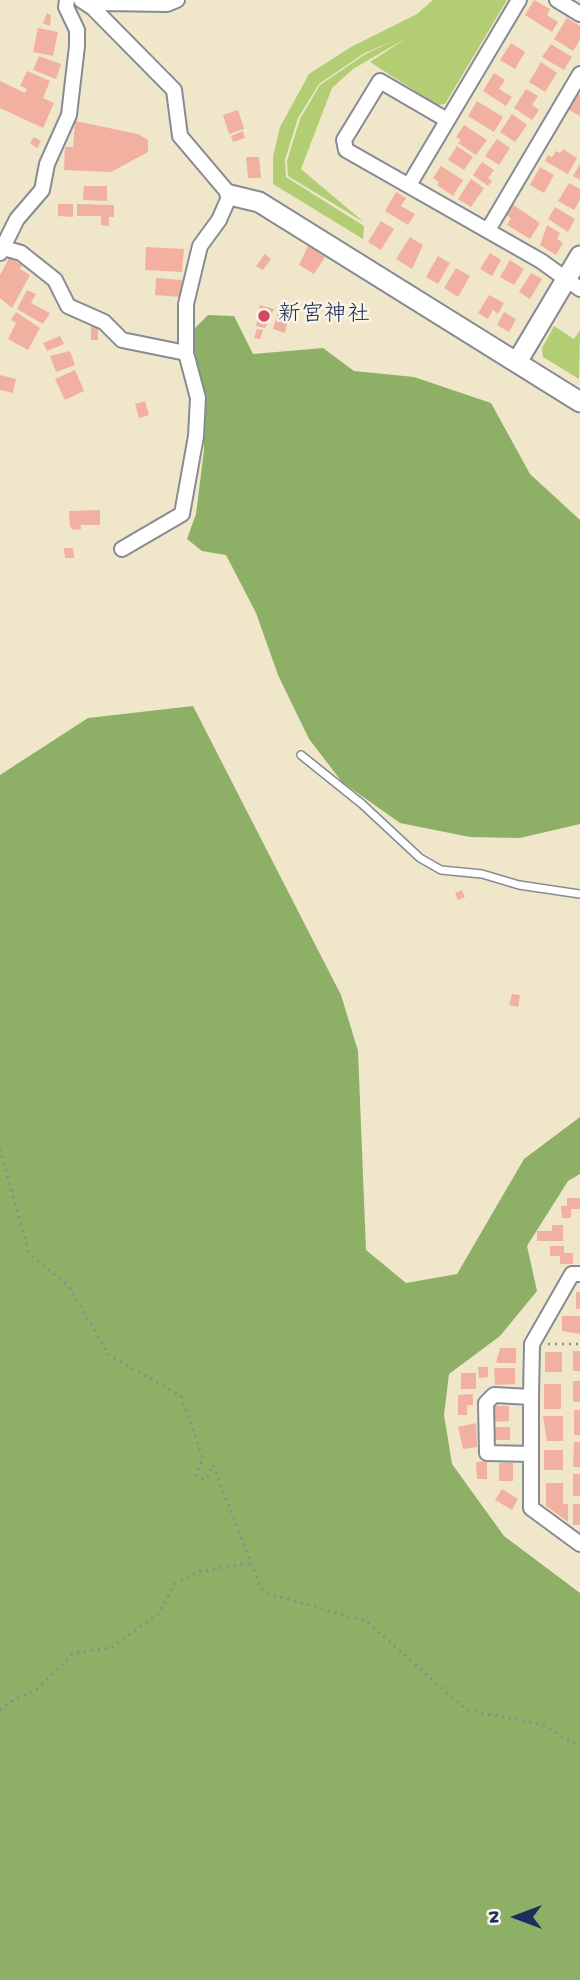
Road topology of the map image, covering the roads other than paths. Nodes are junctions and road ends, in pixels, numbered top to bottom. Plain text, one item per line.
1 (67, 0) edge
2 (177, 0) edge
3 (519, 0) edge
4 (557, 0) edge
5 (87, 4) edge
6 (580, 14) edge
7 (580, 74) edge
8 (447, 120) junction
9 (409, 185) junction
10 (230, 195) junction
11 (488, 230) junction
12 (2, 250) edge
13 (580, 256) edge
14 (573, 285) edge
15 (186, 353) junction
16 (517, 362) junction
17 (580, 402) edge
18 (122, 549) dead end
19 (301, 755) dead end
20 (580, 894) edge
21 (580, 1274) edge
22 (531, 1397) junction
23 (531, 1454) junction
24 (580, 1544) edge

1 - 12 street
2 - 5 street
3 - 8 street
4 - 6 street
5 - 10 street
7 - 11 street
8 - 9 street
8 - 9 street
9 - 11 street
10 - 15 street
10 - 16 street
11 - 14 street
12 - 15 street
13 - 14 street
14 - 16 street
15 - 18 street
16 - 17 street
19 - 20 lane
21 - 22 street
22 - 23 street
22 - 23 street
23 - 24 street

